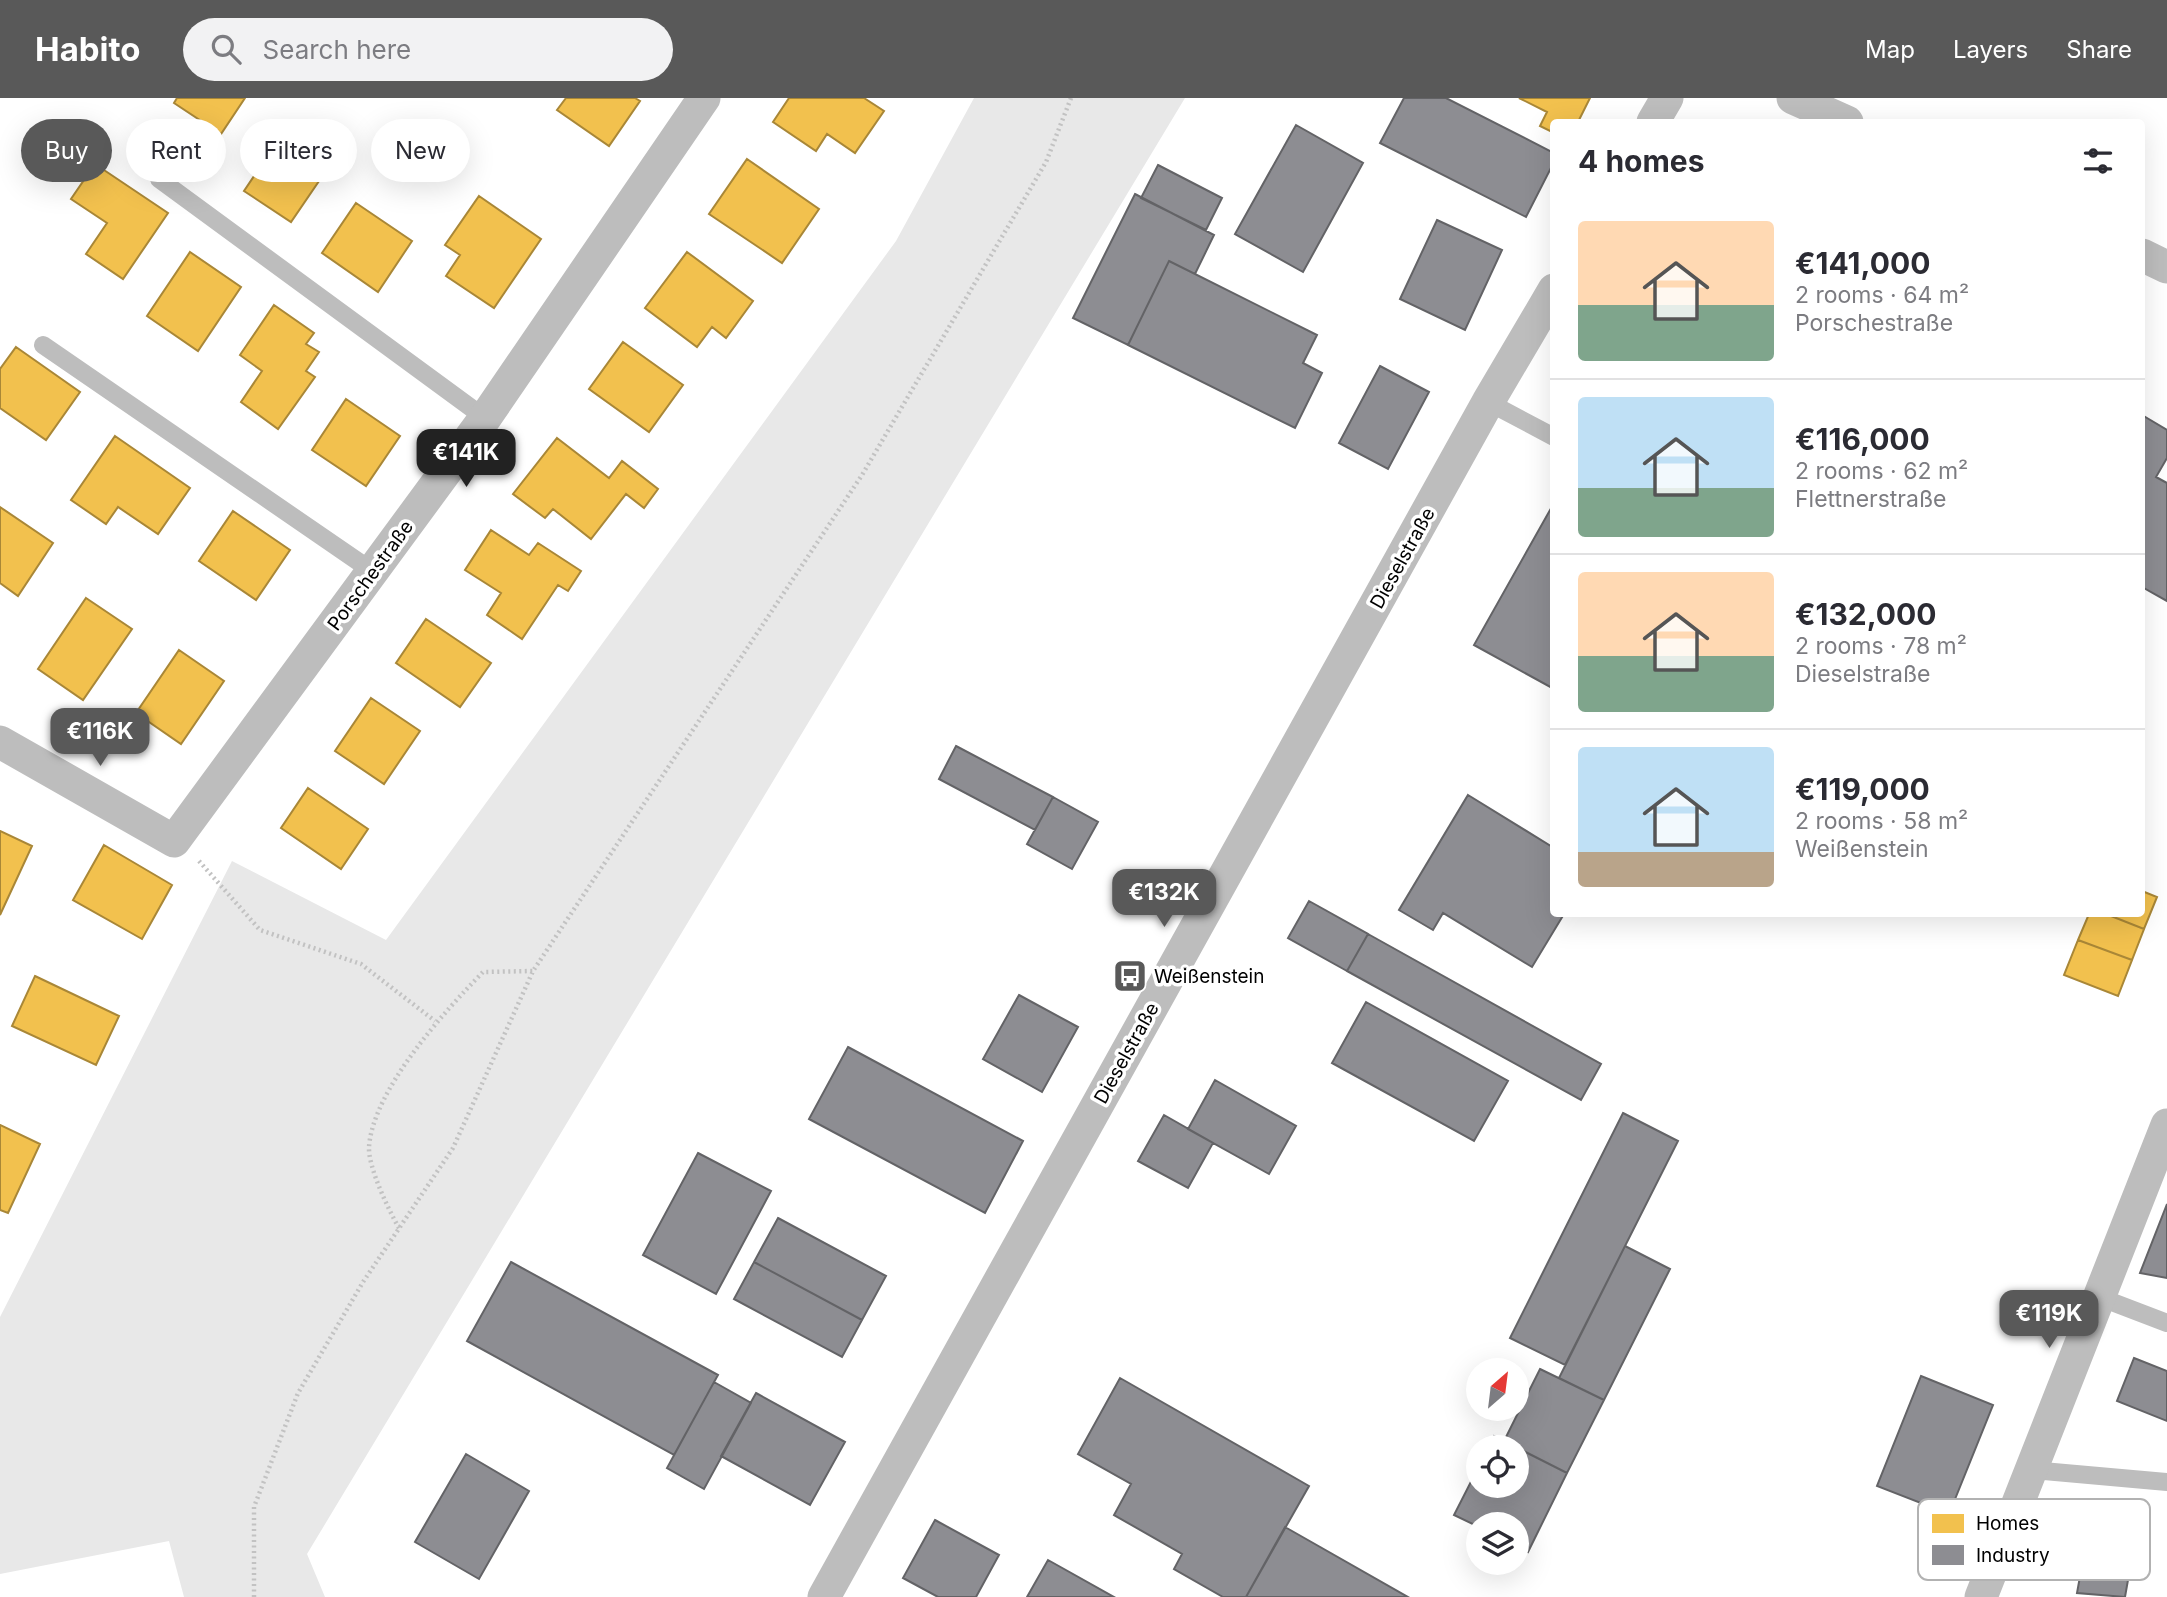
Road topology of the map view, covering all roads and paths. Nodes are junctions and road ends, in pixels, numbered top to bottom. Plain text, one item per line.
1 (703, 98) edge
2 (1071, 98) edge
3 (1667, 98) edge
4 (1793, 98) edge
5 (1655, 119) edge
6 (1840, 119) edge
7 (163, 182) edge
8 (2145, 257) edge
9 (2167, 267) edge
10 (1550, 297) edge
11 (43, 345) dead end
12 (1488, 402) junction
13 (485, 418) junction
14 (1550, 435) edge
15 (372, 571) junction
16 (0, 742) edge
17 (174, 841) junction
18 (533, 971) junction
19 (435, 1021) junction
20 (2167, 1125) edge
21 (399, 1228) junction
22 (2099, 1297) junction
23 (2167, 1323) edge
24 (2031, 1471) junction
25 (2167, 1482) edge
26 (2020, 1499) edge
27 (1988, 1580) edge
28 (254, 1597) edge
29 (824, 1597) edge
30 (1981, 1597) edge

1 - 13 street, Porschestraße
2 - 18 path
3 - 5 street
4 - 6 street
7 - 13 lane
8 - 9 street
10 - 12 street, Dieselstraße
11 - 15 lane
12 - 14 lane
12 - 29 street, Dieselstraße
13 - 15 street, Porschestraße
15 - 17 street, Porschestraße
16 - 17 street
17 - 19 path
18 - 19 path
18 - 21 path
19 - 21 path
20 - 22 street
21 - 28 path
22 - 23 lane
22 - 24 street
24 - 25 lane
24 - 26 street
27 - 30 street

